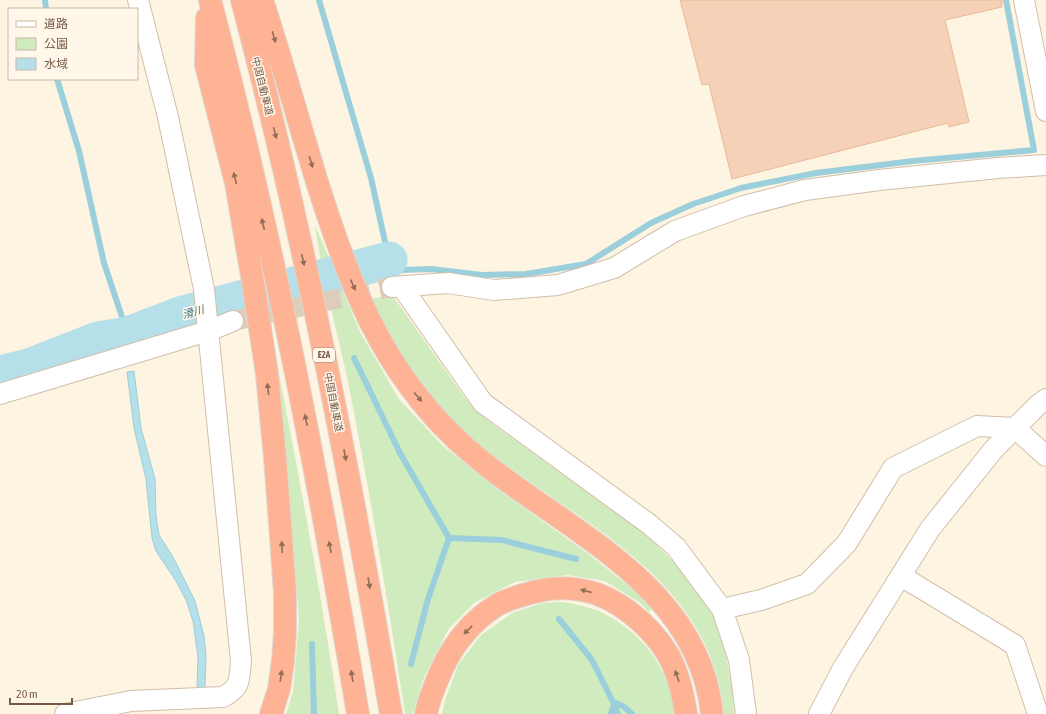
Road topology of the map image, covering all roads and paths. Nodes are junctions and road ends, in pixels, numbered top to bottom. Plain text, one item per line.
1 (138, 0) edge
2 (208, 0) edge
3 (242, 0) edge
4 (262, 0) edge
5 (1024, 0) edge
6 (1046, 111) edge
7 (1046, 165) edge
8 (233, 321) tunnel mouth
9 (208, 331) junction
10 (0, 394) edge
11 (1046, 399) edge
12 (1015, 428) junction
13 (1046, 456) edge
14 (901, 576) junction
15 (722, 609) junction
16 (65, 714) edge
17 (271, 714) edge
18 (358, 714) edge
19 (391, 714) edge
20 (426, 714) edge
21 (686, 714) edge
22 (712, 714) edge
23 (746, 714) edge
24 (819, 714) edge
25 (1038, 714) edge

1 - 9 street
17 -> 2 highway
18 -> 2 highway
3 -> 19 highway, 中国自動車道 / E2A
4 -> 22 highway
5 - 6 street
7 - 15 street
8 - 9 street
9 - 10 street
9 - 16 street
11 - 12 street
12 - 13 street
12 - 14 street
12 - 15 street
14 - 24 street
14 - 25 street
15 - 23 street
21 -> 20 highway

